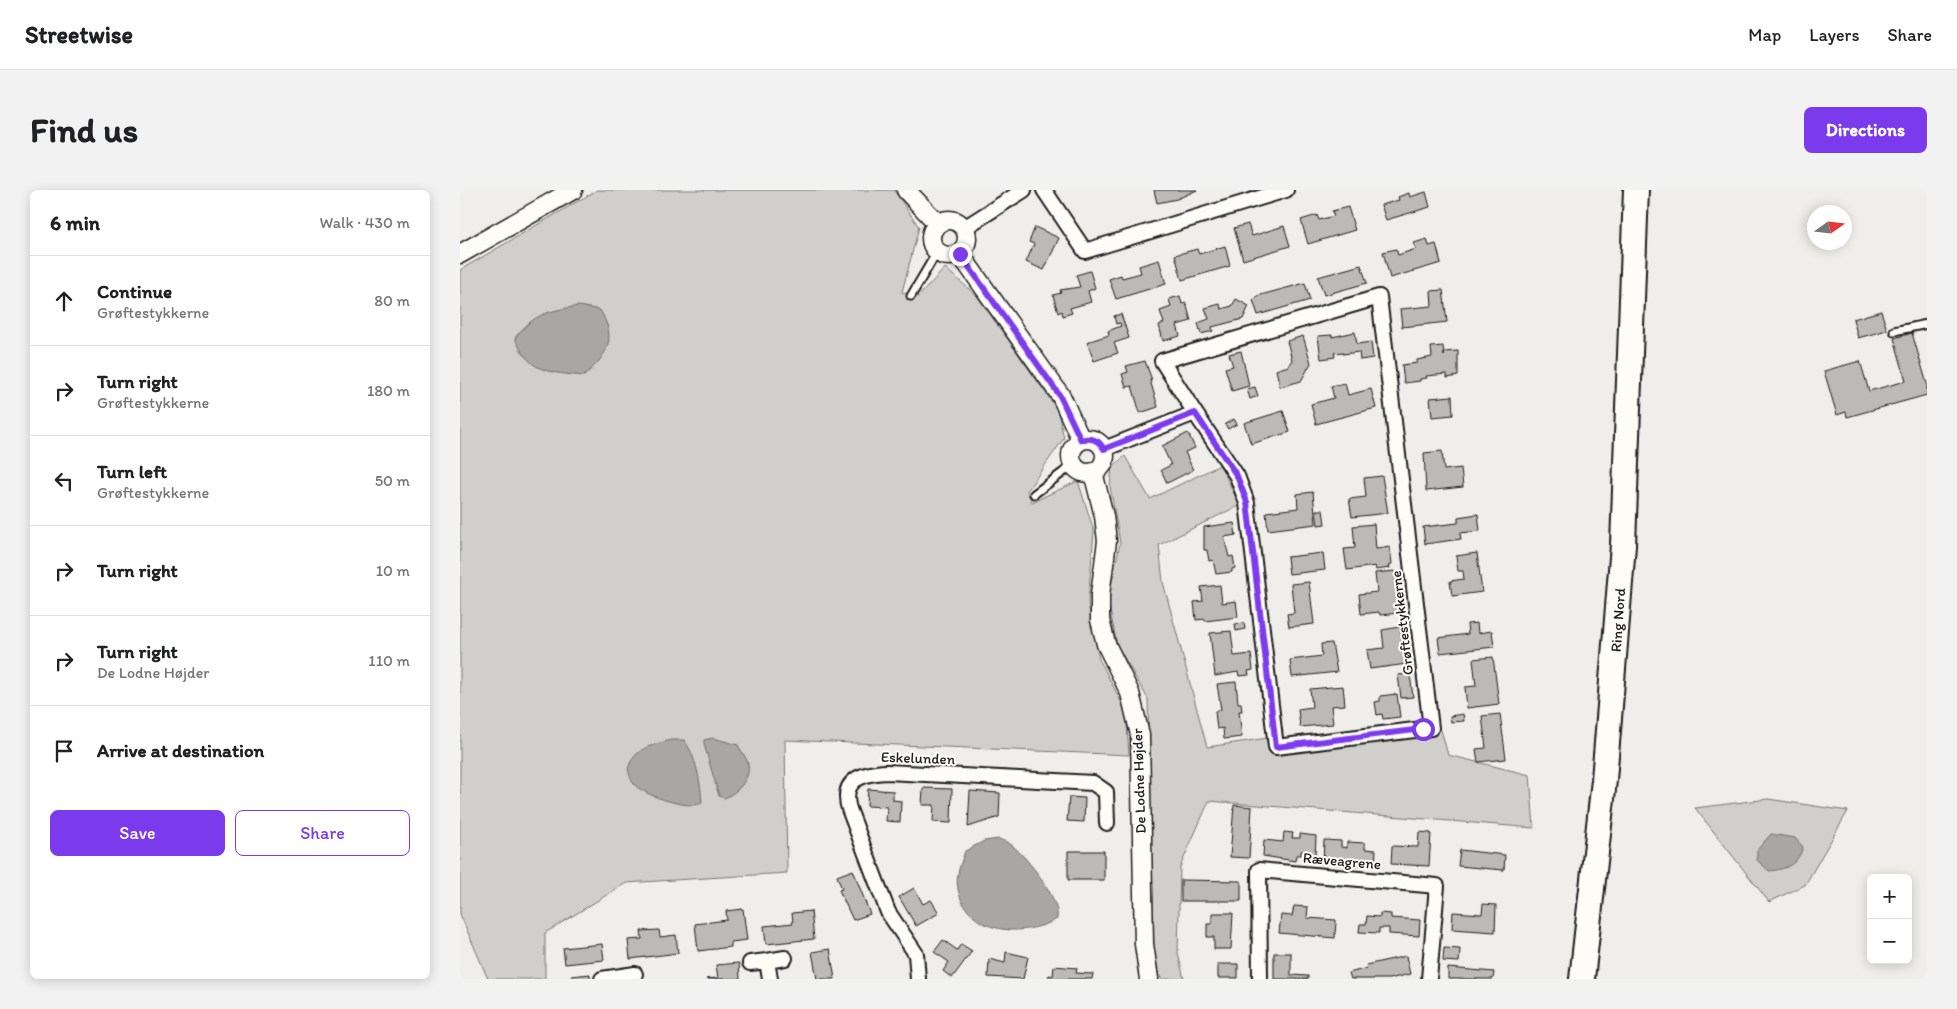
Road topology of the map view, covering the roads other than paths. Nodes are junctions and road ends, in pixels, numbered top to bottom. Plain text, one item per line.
1 (573, 190) edge
2 (906, 190) edge
3 (1024, 190) edge
4 (1044, 190) edge
5 (1286, 190) edge
6 (1636, 190) edge
7 (1650, 190) edge
8 (938, 224) junction
9 (964, 228) junction
10 (937, 252) junction
11 (460, 254) edge
12 (960, 254) junction
13 (911, 296) dead end
14 (1927, 324) edge
15 (1894, 331) dead end
16 (1195, 413) junction
17 (1081, 440) junction
18 (1104, 449) junction
19 (1073, 465) junction
20 (1093, 472) junction
21 (1034, 494) dead end
22 (1107, 823) dead end
23 (785, 958) dead end
24 (767, 961) junction
25 (750, 964) dead end
26 (635, 974) dead end
27 (617, 978) edge
28 (602, 979) edge
29 (770, 979) edge
30 (918, 979) edge
31 (1149, 979) edge
32 (1260, 979) edge
33 (1429, 979) edge
34 (1582, 979) edge
35 (1597, 979) edge

1 - 11 street
2 - 8 street
3 - 9 street
4 - 5 street
6 - 34 highway, Ring Nord
7 - 35 highway, Ring Nord
8 - 9 street
8 - 10 street
9 - 12 street
10 - 12 street
10 - 13 lane
12 - 17 street
14 - 15 lane
16 - 16 street, Grøftestykkerne
16 - 18 street
17 - 18 street
17 - 19 street
18 - 20 street
19 - 20 street
19 - 21 lane
20 - 31 street, De Lodne Højder
22 - 30 street, Eskelunden
23 - 24 street
24 - 25 street
24 - 29 street
26 - 27 street
27 - 28 street
32 - 33 street, Ræveagrene

